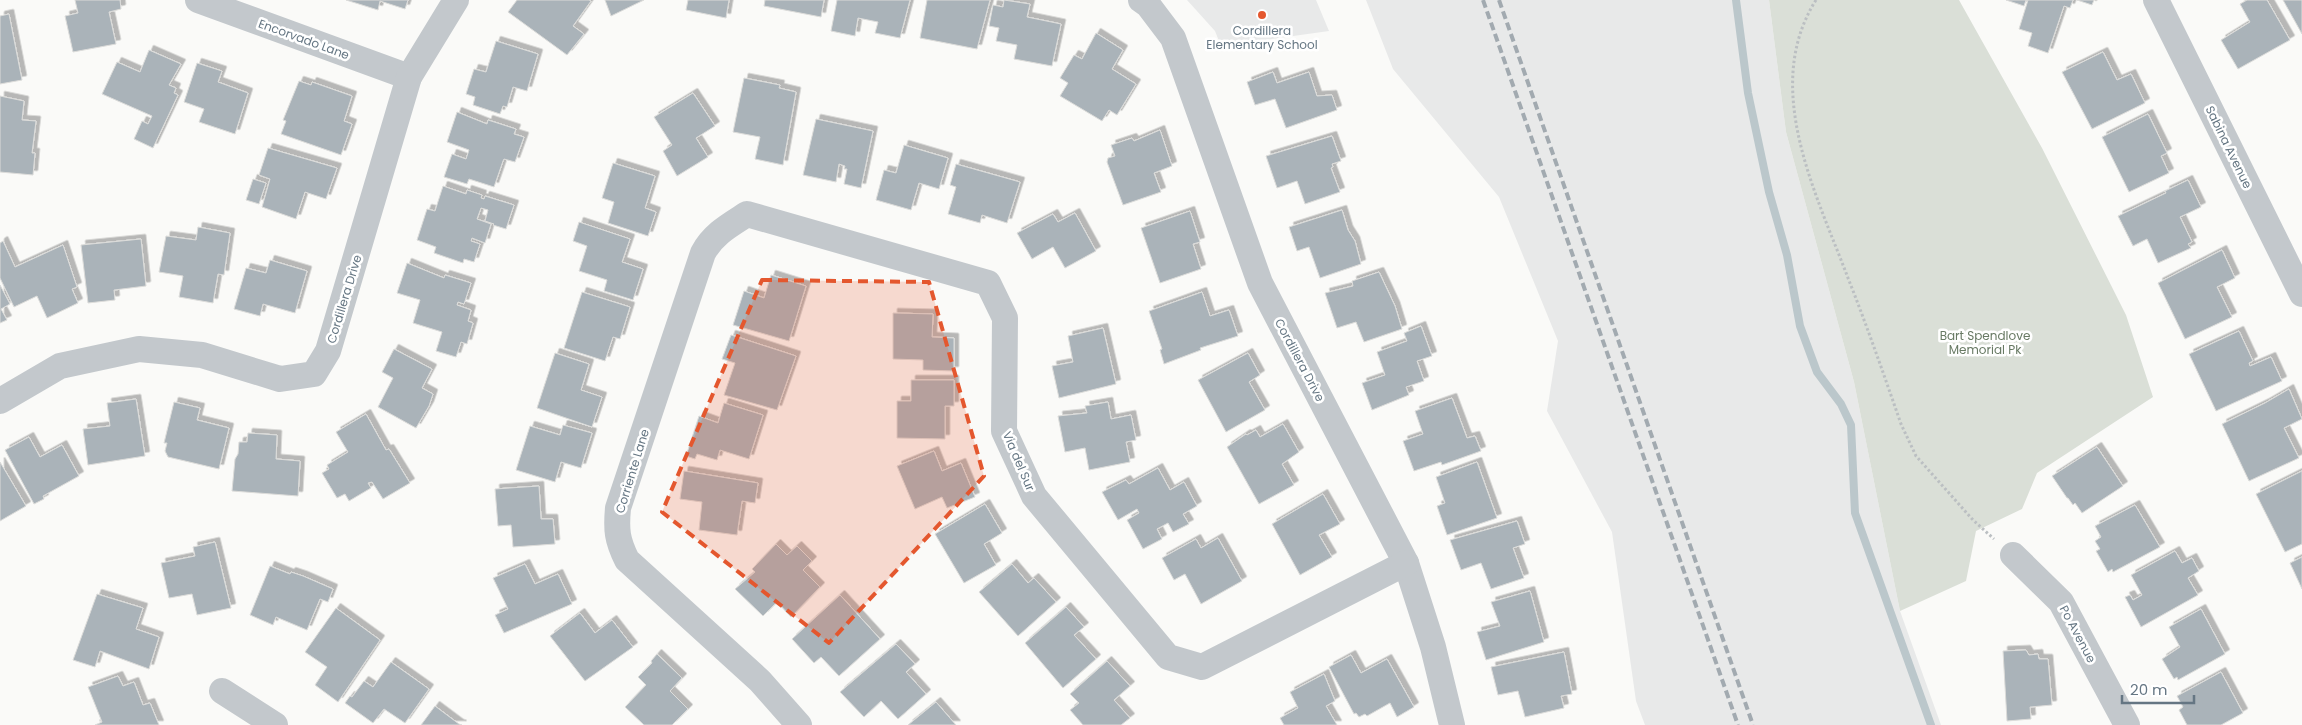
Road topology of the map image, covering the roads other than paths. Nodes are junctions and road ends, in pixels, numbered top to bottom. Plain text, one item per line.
1 (198, 0) edge
2 (456, 0) edge
3 (1141, 0) edge
4 (2156, 0) edge
5 (409, 77) junction
6 (709, 241) joint
7 (2302, 294) edge
8 (0, 401) edge
9 (2013, 555) road end
10 (1406, 563) junction
11 (222, 691) dead end
12 (275, 725) edge
13 (799, 725) edge
14 (1452, 725) edge
15 (2127, 725) edge

1 - 5 street, Encorvado Lane
2 - 5 street, Cordillera Drive
3 - 10 street, Cordillera Drive
4 - 7 street, Sabina Avenue
5 - 8 street, Cordillera Drive
6 - 10 street, Via del Sur
6 - 13 street, Corriente Lane
9 - 15 street, Po Avenue
10 - 14 street, Cordillera Drive
11 - 12 street

